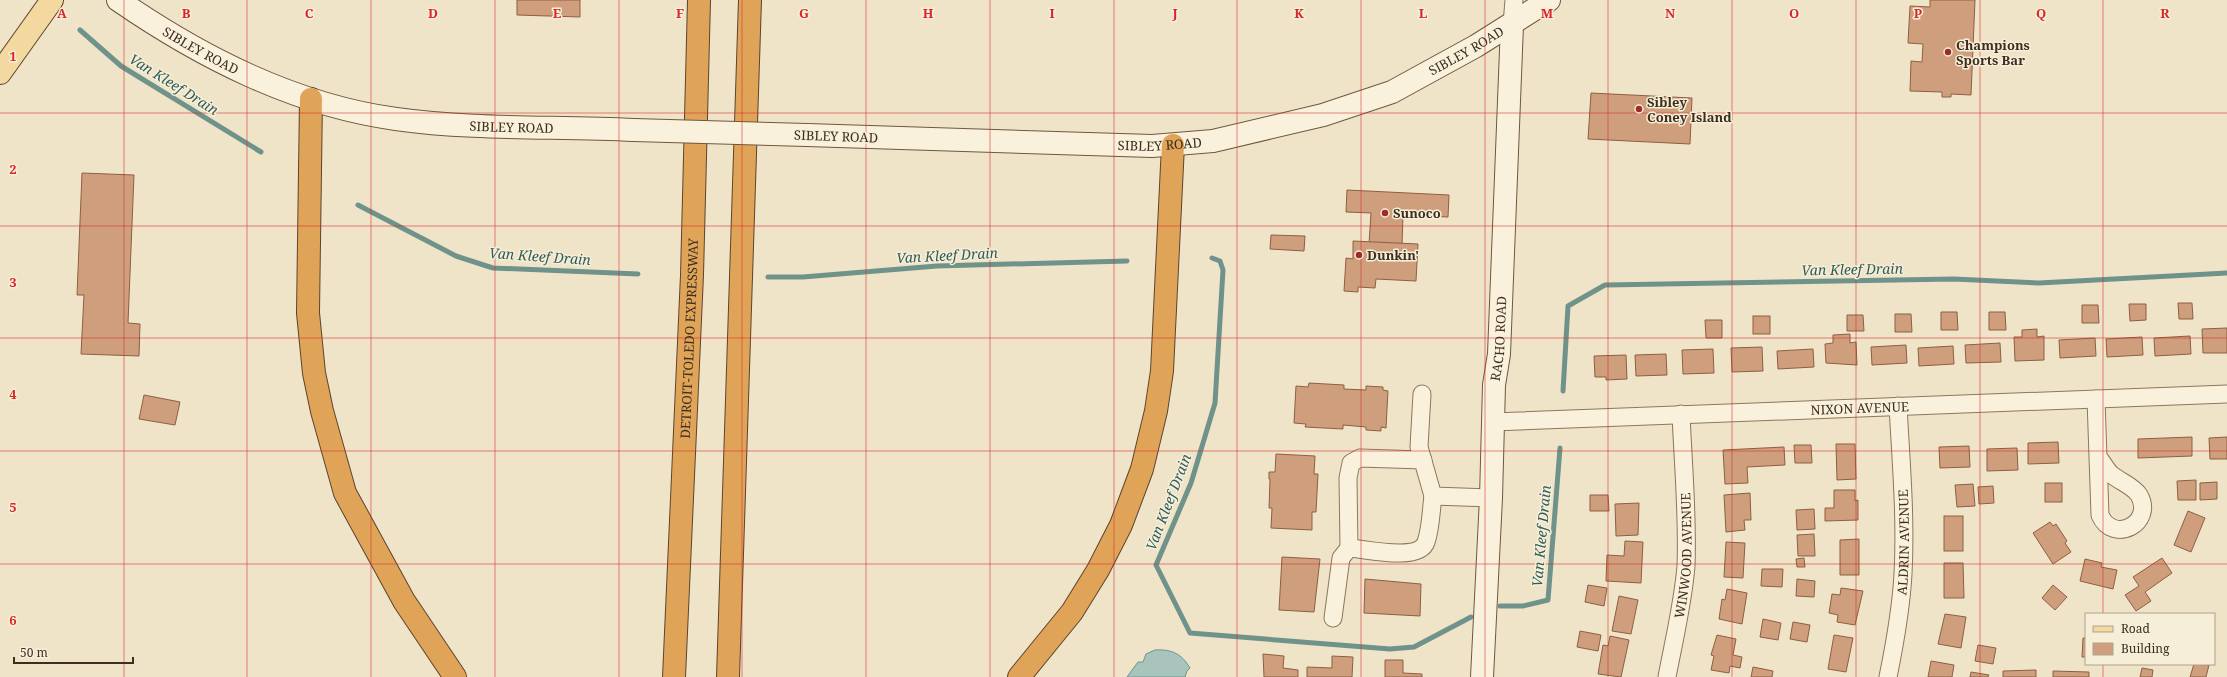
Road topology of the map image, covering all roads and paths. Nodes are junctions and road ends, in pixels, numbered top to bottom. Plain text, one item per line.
1 (52, 0) edge
2 (118, 0) edge
3 (685, 0) edge
4 (699, 0) edge
5 (750, 0) edge
6 (1514, 0) edge
7 (1549, 0) edge
8 (1512, 25) junction
9 (696, 69) junction
10 (0, 73) edge
11 (311, 99) junction
12 (1174, 145) junction
13 (1422, 394) dead end
14 (2227, 394) edge
15 (2096, 399) junction
16 (1898, 406) junction
17 (1681, 414) junction
18 (1493, 422) junction
19 (2099, 458) dead end
20 (1423, 460) junction
21 (1432, 496) junction
22 (1491, 498) junction
23 (1348, 548) junction
24 (1333, 618) dead end
25 (455, 677) edge
26 (674, 677) edge
27 (728, 677) edge
28 (1019, 677) edge
29 (1482, 677) edge
30 (1667, 677) edge
31 (1888, 677) edge

1 - 10 main road
2 - 11 main road, SIBLEY ROAD
3 - 9 highway
4 - 9 highway, DETROIT-TOLEDO EXPRESSWAY
5 - 27 highway
6 - 8 street, RACHO ROAD
7 - 8 main road, SIBLEY ROAD
8 - 12 main road, SIBLEY ROAD
8 - 18 main road, RACHO ROAD
9 - 26 highway, DETROIT-TOLEDO EXPRESSWAY
11 - 12 main road, SIBLEY ROAD, bridge
11 - 25 highway
12 - 28 highway
13 - 20 street
14 - 15 street, NIXON AVENUE
15 - 16 street, NIXON AVENUE
15 - 19 street
16 - 17 street, NIXON AVENUE
16 - 31 street, ALDRIN AVENUE
17 - 18 street, NIXON AVENUE
17 - 30 street, WINWOOD AVENUE
18 - 22 main road, RACHO ROAD
20 - 21 street
20 - 23 street
21 - 22 street
21 - 23 street
22 - 29 main road, RACHO ROAD
23 - 24 street

